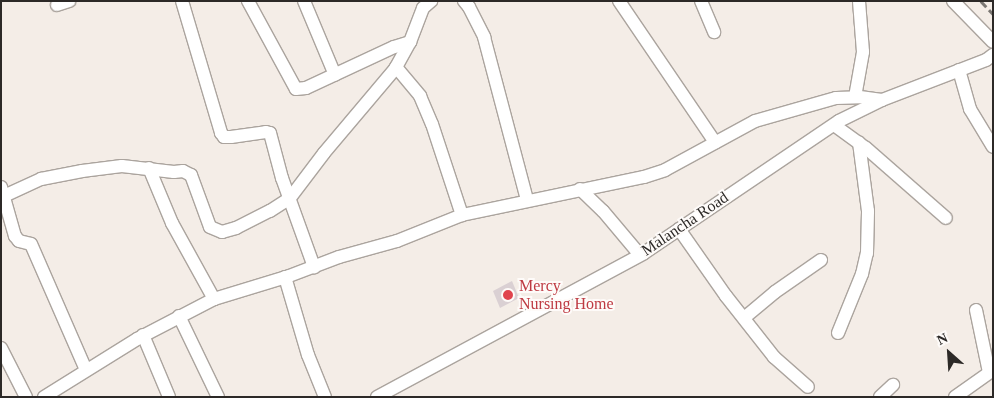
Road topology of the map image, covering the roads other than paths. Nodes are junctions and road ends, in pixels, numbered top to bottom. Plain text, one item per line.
1 (182, 1) edge
2 (248, 1) edge
3 (304, 1) edge
4 (431, 1) edge
5 (464, 1) edge
6 (619, 1) edge
7 (701, 1) edge
8 (859, 1) edge
9 (953, 1) edge
10 (714, 32) dead end
11 (410, 42) junction
12 (993, 42) edge
13 (993, 54) edge
14 (396, 67) junction
15 (959, 70) junction
16 (335, 75) junction
17 (855, 97) junction
18 (882, 100) junction
19 (834, 125) junction
20 (715, 142) junction
21 (859, 143) junction
22 (993, 147) edge
23 (149, 168) junction
24 (580, 189) junction
25 (2, 191) edge
26 (290, 198) junction
27 (527, 200) junction
28 (462, 215) junction
29 (946, 218) dead end
30 (6, 226) edge
31 (679, 229) junction
32 (640, 255) junction
33 (821, 260) dead end
34 (314, 266) junction
35 (285, 278) junction
36 (214, 299) junction
37 (976, 310) dead end
38 (179, 316) junction
39 (744, 318) junction
40 (838, 333) dead end
41 (143, 336) junction
42 (1, 348) edge
43 (86, 370) junction
44 (991, 371) edge
45 (893, 385) dead end
46 (808, 387) dead end
47 (52, 395) edge
48 (26, 397) edge
49 (169, 397) edge
50 (218, 397) edge
51 (325, 397) edge
52 (377, 397) edge
53 (880, 397) edge
54 (955, 397) edge

1 - 26 street
2 - 16 street
3 - 16 street
4 - 11 street
5 - 27 street
6 - 20 street
7 - 10 street
8 - 17 street
9 - 12 street
11 - 14 street
11 - 16 street
13 - 15 street, Malancha Road
14 - 26 street
14 - 28 street
15 - 18 street, Malancha Road
15 - 22 street
17 - 18 street
17 - 20 street
18 - 19 street, Malancha Road
19 - 21 street
19 - 31 street, Malancha Road
20 - 24 street
21 - 29 street
21 - 40 street
23 - 25 street
23 - 26 street
23 - 36 street
24 - 27 street
24 - 32 street
25 - 30 street
26 - 34 street
27 - 28 street
28 - 34 street
30 - 43 street
31 - 32 street, Malancha Road
31 - 39 street
32 - 52 street, Malancha Road
33 - 39 street
34 - 35 street
35 - 36 street
35 - 51 street
36 - 38 street
37 - 44 street
38 - 41 street
38 - 50 street
39 - 46 street
41 - 43 street
41 - 49 street
42 - 48 street
43 - 47 street
44 - 54 street
45 - 53 street

